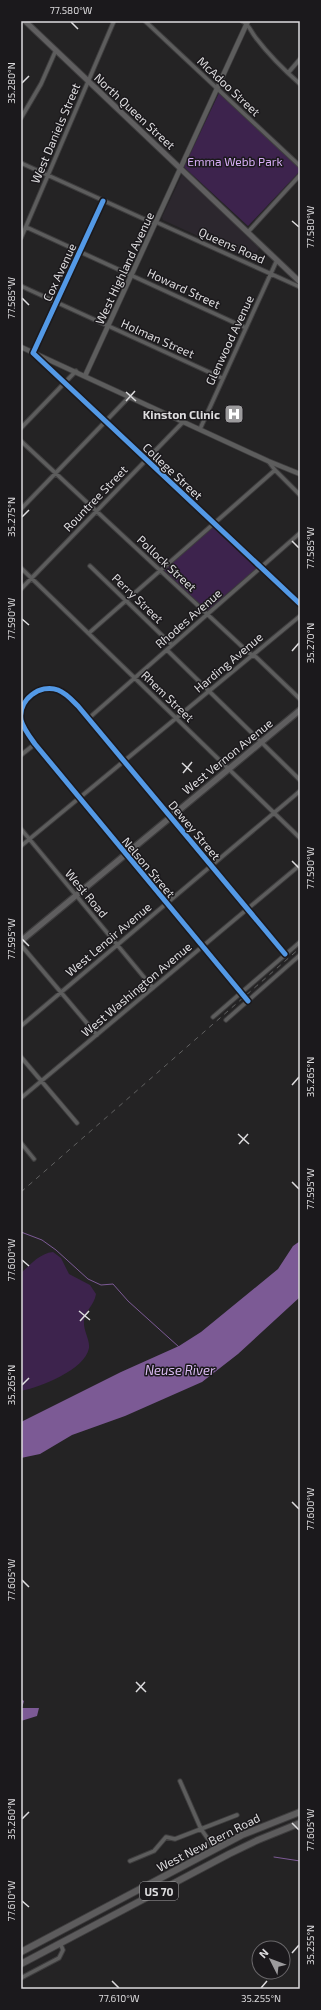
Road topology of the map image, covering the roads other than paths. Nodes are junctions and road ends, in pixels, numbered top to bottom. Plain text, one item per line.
1 (25, 21) edge
2 (34, 21) edge
3 (114, 21) edge
4 (145, 21) edge
5 (246, 22) edge
6 (30, 26) junction
7 (56, 50) junction
8 (300, 59) edge
9 (288, 73) junction
10 (88, 81) junction
11 (300, 84) edge
12 (217, 89) junction
13 (21, 118) edge
14 (21, 163) edge
15 (300, 166) edge
16 (180, 168) junction
17 (300, 175) edge
18 (48, 176) junction
19 (103, 201) junction
20 (155, 223) junction
21 (26, 227) junction
22 (248, 232) junction
23 (21, 238) edge
24 (79, 251) junction
25 (278, 260) junction
26 (271, 274) junction
27 (131, 275) junction
28 (300, 282) edge
29 (21, 286) edge
30 (300, 288) edge
31 (56, 302) junction
32 (108, 326) junction
33 (246, 328) junction
34 (21, 347) edge
35 (34, 353) junction
36 (76, 372) junction
37 (85, 376) junction
38 (222, 378) junction
39 (65, 383) junction
40 (130, 396) junction
41 (105, 421) junction
42 (184, 421) junction
43 (21, 428) edge
44 (200, 429) junction
45 (21, 441) edge
46 (147, 460) junction
47 (268, 461) junction
48 (274, 470) junction
49 (56, 473) junction
50 (300, 474) edge
51 (300, 495) edge
52 (21, 509) edge
53 (97, 511) junction
54 (214, 523) junction
55 (300, 534) edge
56 (90, 566) dead end
57 (261, 567) junction
58 (21, 568) edge
59 (160, 570) junction
60 (32, 578) junction
61 (21, 589) edge
62 (125, 600) junction
63 (300, 604) edge
64 (207, 614) junction
65 (300, 616) edge
66 (89, 633) junction
67 (172, 645) junction
68 (167, 650) junction
69 (253, 655) junction
70 (135, 678) junction
71 (210, 691) junction
72 (300, 699) edge
73 (300, 710) edge
74 (89, 718) junction
75 (177, 718) junction
76 (261, 742) junction
77 (35, 744) junction
78 (21, 755) edge
79 (125, 761) junction
80 (228, 769) junction
81 (300, 780) edge
82 (300, 791) edge
83 (80, 799) junction
84 (273, 813) junction
85 (170, 816) junction
86 (21, 829) edge
87 (300, 838) edge
88 (29, 839) junction
89 (21, 846) edge
90 (125, 854) junction
91 (300, 865) edge
92 (211, 866) junction
93 (76, 895) junction
94 (166, 904) junction
95 (248, 909) junction
96 (21, 941) edge
97 (300, 942) edge
98 (21, 944) edge
99 (117, 945) junction
100 (202, 947) junction
101 (285, 954) junction
102 (300, 955) edge
103 (154, 988) junction
104 (61, 992) junction
105 (241, 993) junction
106 (248, 1001) junction
107 (213, 1017) dead end
108 (226, 1020) dead end
109 (21, 1026) edge
110 (96, 1035) junction
111 (21, 1057) edge
112 (41, 1081) junction
113 (21, 1098) edge
114 (77, 1123) dead end
115 (21, 1143) edge
116 (34, 1159) dead end
117 (180, 1780) dead end
118 (299, 1812) edge
119 (237, 1815) dead end
120 (300, 1822) edge
121 (201, 1829) junction
122 (215, 1849) junction
123 (130, 1861) dead end
124 (56, 1934) junction
125 (60, 1943) junction
126 (21, 1952) edge
127 (21, 1964) edge
128 (21, 1978) edge

1 - 6 main road, North Queen Street
2 - 6 street
3 - 10 street, West Daniels Street
4 - 12 street, McAdoo Street
5 - 9 street
5 - 12 street, West Highland Avenue
6 - 7 main road, North Queen Street
7 - 10 main road, North Queen Street
7 - 13 street
8 - 9 street
9 - 11 street
10 - 16 main road, North Queen Street
10 - 18 street, West Daniels Street
12 - 15 street, McAdoo Street
12 - 16 street, West Highland Avenue
14 - 18 street, Queens Road
16 - 20 street, West Highland Avenue
16 - 22 main road, North Queen Street
17 - 22 street
18 - 19 street, Queens Road
18 - 21 street, West Daniels Street
19 - 20 street, Queens Road
19 - 24 street, Cox Avenue
20 - 26 street, Queens Road
20 - 27 street, West Highland Avenue
21 - 23 street, West Daniels Street
21 - 24 street, Howard Street
22 - 25 main road, North Queen Street
24 - 27 street, Howard Street
24 - 31 street, Cox Avenue
25 - 26 street, Glenwood Avenue
25 - 28 main road, North Queen Street
26 - 30 street, Queens Road
26 - 33 street, Glenwood Avenue
27 - 32 street, West Highland Avenue
27 - 33 street, Howard Street
29 - 31 street, Holman Street
31 - 32 street, Holman Street
31 - 35 street, Cox Avenue
32 - 37 street, West Highland Avenue
32 - 38 street, Holman Street
33 - 38 street, Glenwood Avenue
34 - 35 street
35 - 36 street
35 - 39 street, College Street
36 - 37 street
36 - 39 street
37 - 40 street
38 - 44 street, Glenwood Avenue
39 - 41 street, College Street
39 - 43 street
40 - 41 street
40 - 42 street
41 - 46 street, College Street
41 - 49 street
42 - 44 street
42 - 46 street, Rountree Street
44 - 47 street
45 - 49 street, Pollock Street
46 - 53 street, Rountree Street
46 - 54 street, College Street
47 - 48 street
47 - 50 street
48 - 51 street
48 - 54 street
49 - 52 street
49 - 53 street, Pollock Street
53 - 59 street, Pollock Street
53 - 60 street, Rountree Street
54 - 57 street, College Street
54 - 59 street
55 - 57 street, Rhodes Avenue
56 - 62 street, Perry Street
57 - 63 street, College Street
57 - 64 street, Rhodes Avenue
58 - 60 street, Rhem Street
59 - 62 street
59 - 64 street, Pollock Street
60 - 61 street, Rountree Street
60 - 66 street, Rhem Street
62 - 66 street
62 - 67 street, Perry Street
64 - 67 street, Rhodes Avenue
64 - 69 street, Pollock Street
65 - 69 street, Harding Avenue
66 - 70 street, Rhem Street
67 - 68 street, Rhodes Avenue
68 - 70 street, Rhodes Avenue
68 - 71 street
69 - 71 street, Harding Avenue
69 - 72 street, Pollock Street
70 - 74 street, Rhodes Avenue
70 - 75 street, Rhem Street
71 - 75 street, Harding Avenue
71 - 76 street
73 - 76 main road, West Vernon Avenue
74 - 77 street, Dewey Street
74 - 79 street, Dewey Street
75 - 79 street, Harding Avenue
75 - 80 street, Rhem Street
76 - 80 main road, West Vernon Avenue
76 - 81 street
77 - 78 street
77 - 83 street, Nelson Street
79 - 83 street, Harding Avenue
79 - 85 street, Dewey Street
80 - 84 street, Rhem Street
80 - 85 main road, West Vernon Avenue
82 - 84 street, West Lenoir Avenue
83 - 88 street, Harding Avenue
83 - 90 street, Nelson Street
84 - 87 street, Rhem Street
84 - 92 street, West Lenoir Avenue
85 - 90 main road, West Vernon Avenue
85 - 92 street, Dewey Street
86 - 88 street, West Road
88 - 89 street, Harding Avenue
88 - 93 street, West Road
90 - 93 main road, West Vernon Avenue
90 - 94 street, Nelson Street
91 - 95 street, West Washington Avenue
92 - 94 street, West Lenoir Avenue
92 - 95 street, Dewey Street
93 - 96 main road, West Vernon Avenue
93 - 99 street, West Road
94 - 99 street, West Lenoir Avenue
94 - 100 street, Nelson Street
95 - 100 street, West Washington Avenue
95 - 101 street, Dewey Street
97 - 101 street
98 - 104 street
99 - 103 street, West Road
99 - 104 street, West Lenoir Avenue
100 - 103 street, West Washington Avenue
100 - 105 street, Nelson Street
101 - 105 street
102 - 106 street
103 - 110 street, West Washington Avenue
104 - 109 street, West Lenoir Avenue
104 - 110 street
105 - 106 street, Nelson Street
105 - 107 street
106 - 108 street
110 - 112 street, West Washington Avenue
111 - 112 street
112 - 113 street, West Washington Avenue
112 - 114 street
115 - 116 street
117 - 121 street
118 - 120 highway
118 - 122 highway, West New Bern Road / US 70
119 - 121 street
120 - 125 highway, West New Bern Road / US 70
121 - 122 street
121 - 123 street
122 - 124 highway, West New Bern Road / US 70
124 - 125 highway
124 - 126 highway, West New Bern Road / US 70
125 - 127 highway, West New Bern Road / US 70
125 - 128 street

